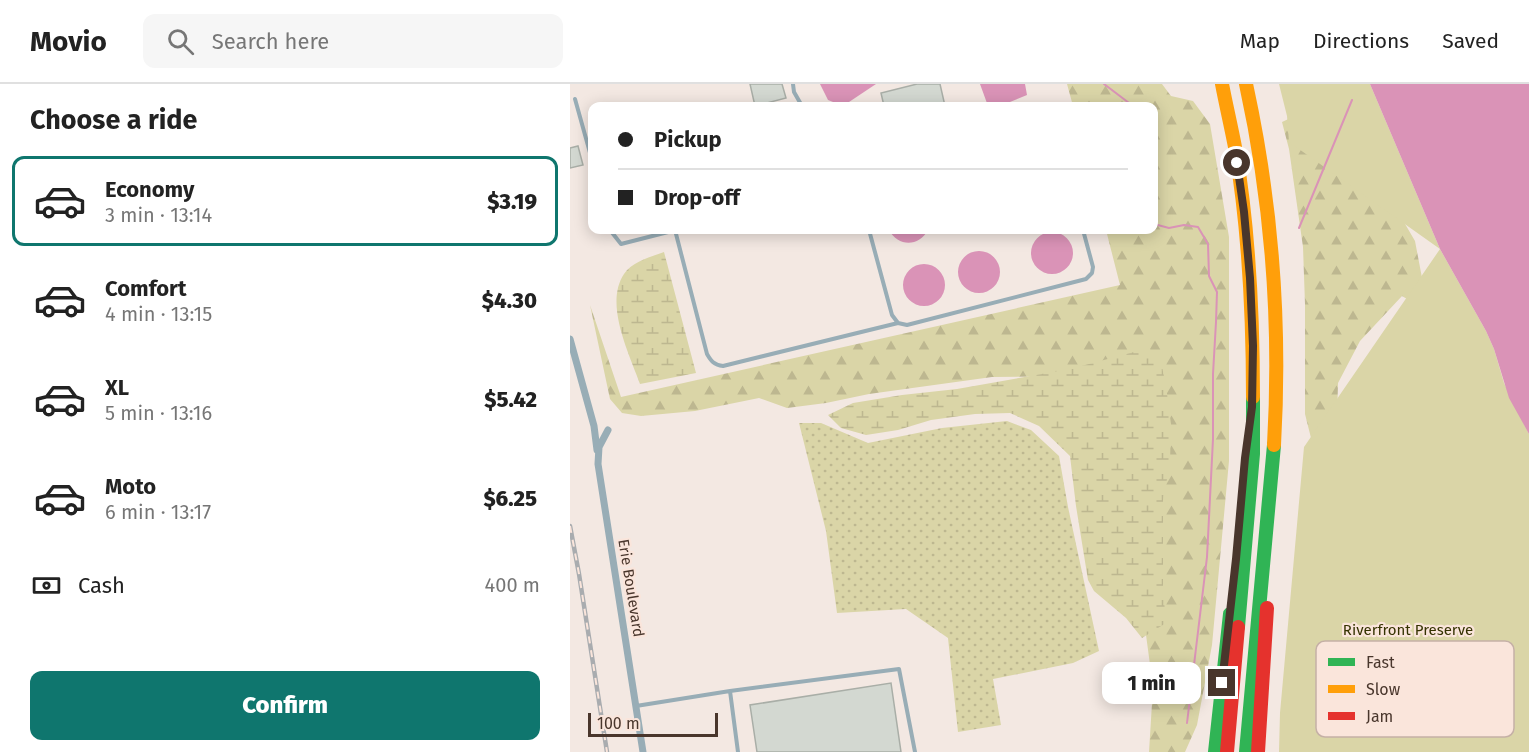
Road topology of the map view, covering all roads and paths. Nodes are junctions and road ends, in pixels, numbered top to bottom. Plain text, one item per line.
1 (793, 84) edge
2 (1222, 84) edge
3 (1246, 84) edge
4 (575, 99) dead end
5 (800, 102) edge
6 (588, 140) edge
7 (613, 234) edge
8 (660, 234) edge
9 (677, 234) edge
10 (870, 234) edge
11 (1084, 234) edge
12 (898, 323) junction
13 (570, 339) edge
14 (1252, 407) junction
15 (608, 430) dead end
16 (598, 464) junction
17 (1266, 537) junction
18 (730, 691) junction
19 (636, 706) junction
20 (642, 752) edge
21 (738, 752) edge
22 (915, 752) edge
23 (1215, 752) edge
24 (1227, 752) edge
25 (1246, 752) edge
26 (1258, 752) edge

1 - 5 lane
2 - 14 highway
3 - 17 highway
4 - 6 lane
7 - 8 lane
9 - 12 lane
10 - 12 lane
11 - 12 lane
13 - 16 street
14 - 23 highway
14 - 24 highway
15 - 16 street, Erie Boulevard
16 - 19 street, Erie Boulevard
17 - 25 highway
17 - 26 highway
18 - 19 lane
18 - 21 lane
18 - 22 lane
19 - 20 street, Erie Boulevard

